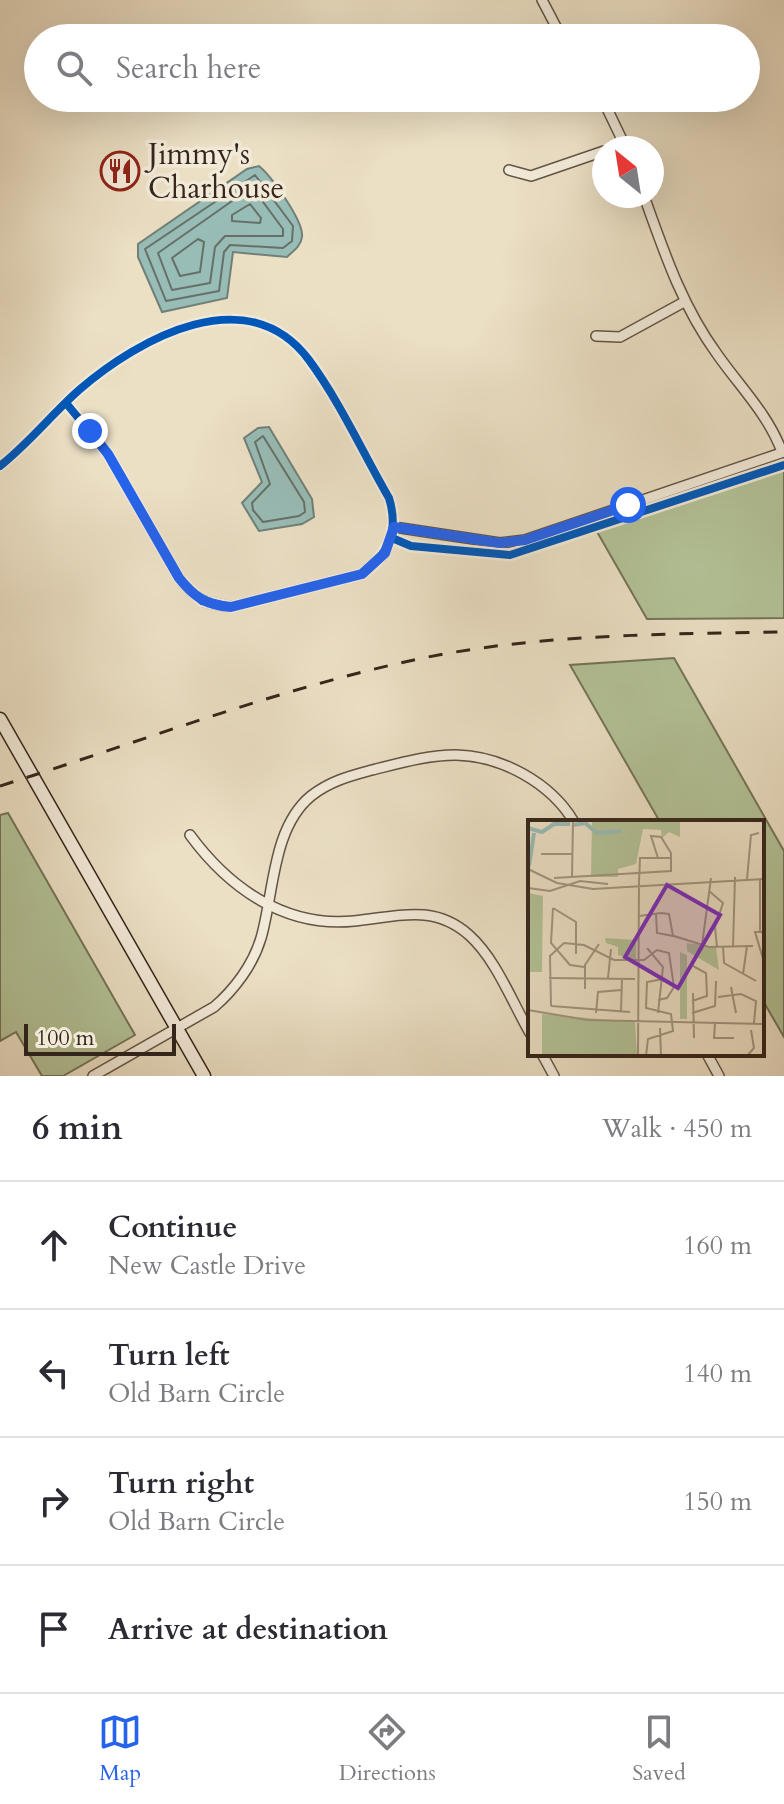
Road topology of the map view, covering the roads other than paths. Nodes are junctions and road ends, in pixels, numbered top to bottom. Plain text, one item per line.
1 (542, 0) edge
2 (555, 24) edge
3 (609, 112) edge
4 (620, 136) edge
5 (592, 155) edge
6 (509, 170) dead end
7 (649, 208) edge
8 (684, 302) junction
9 (596, 336) dead end
10 (66, 403) junction
11 (783, 452) edge
12 (0, 466) edge
13 (394, 527) junction
14 (0, 719) edge
15 (572, 820) edge
16 (190, 835) dead end
17 (269, 905) junction
18 (177, 1028) junction
19 (528, 1030) edge
20 (543, 1056) edge
21 (708, 1056) edge
22 (93, 1076) edge
23 (204, 1076) edge
24 (554, 1076) edge
25 (719, 1076) edge

1 - 2 street
3 - 4 street
5 - 6 street
7 - 8 street
8 - 9 street
8 - 11 street
10 - 12 street
10 - 13 street
10 - 13 street
11 - 13 street
14 - 18 main road
15 - 17 street
16 - 17 street
17 - 18 street
17 - 19 street
18 - 22 street
18 - 23 main road
20 - 24 street
21 - 25 street

